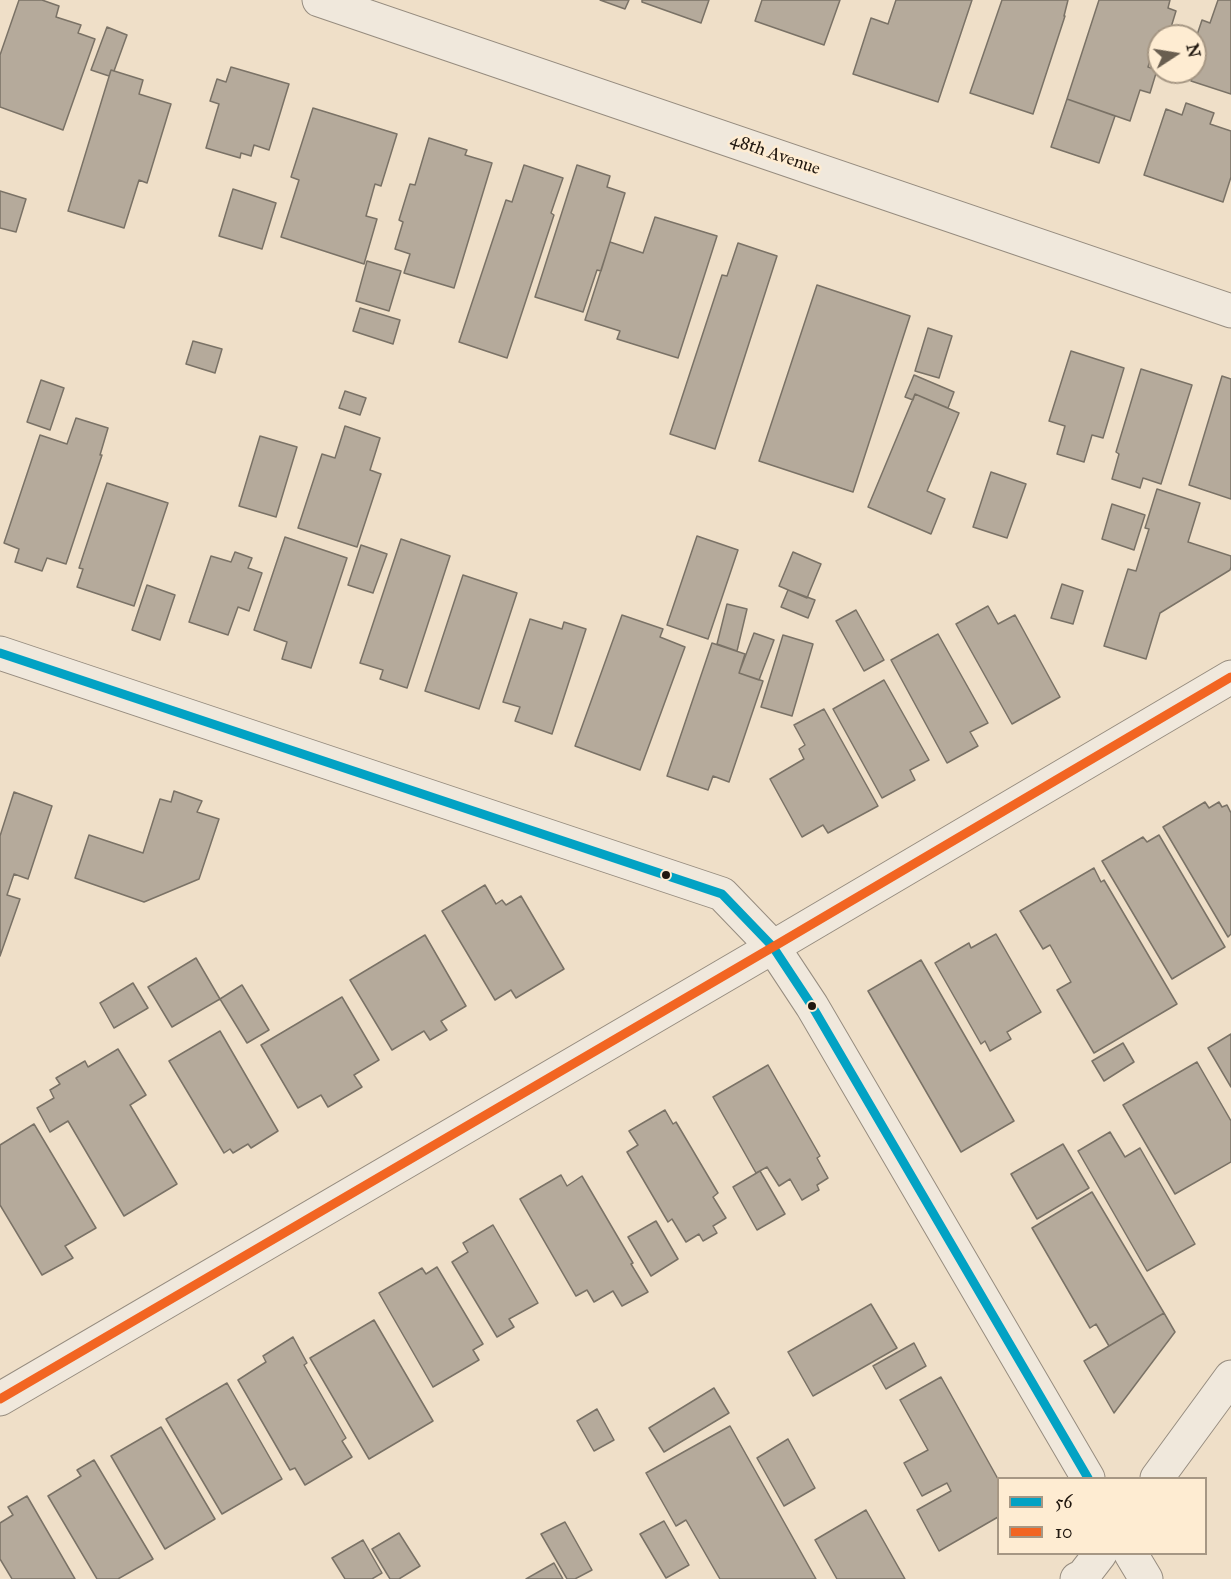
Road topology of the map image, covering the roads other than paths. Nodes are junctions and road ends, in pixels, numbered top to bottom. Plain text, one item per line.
1 (319, 0) edge
2 (1231, 311) edge
3 (0, 653) edge
4 (1231, 677) edge
5 (773, 947) junction
6 (1231, 1377) edge
7 (0, 1400) edge
8 (1087, 1477) edge
9 (1158, 1477) edge
10 (1099, 1555) edge
11 (1132, 1555) edge
12 (1077, 1579) edge
13 (1146, 1579) edge

1 - 2 street, 48th Avenue
3 - 5 street
4 - 5 street
5 - 7 street
5 - 8 street
6 - 9 street
10 - 12 street
11 - 13 street

